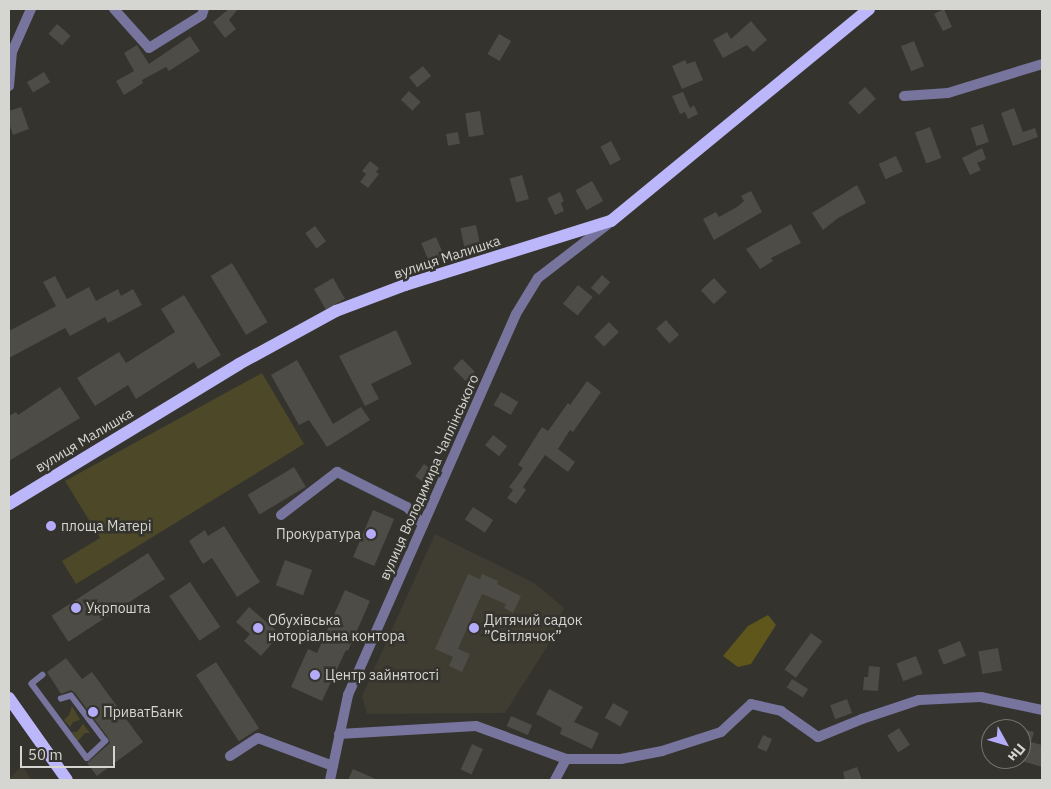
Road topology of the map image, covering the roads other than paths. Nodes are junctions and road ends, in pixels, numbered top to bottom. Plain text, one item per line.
1 (31, 9) edge
2 (114, 9) edge
3 (204, 9) edge
4 (869, 9) edge
5 (1042, 64) edge
6 (9, 86) edge
7 (904, 96) dead end
8 (611, 221) junction
9 (9, 504) edge
10 (281, 515) dead end
11 (423, 526) junction
12 (43, 675) dead end
13 (9, 698) edge
14 (61, 699) dead end
15 (1042, 710) edge
16 (339, 734) junction
17 (230, 756) dead end
18 (566, 759) junction
19 (333, 766) junction
20 (67, 780) edge
21 (330, 780) edge
22 (555, 780) edge

1 - 6 street
2 - 3 street
4 - 8 main road, вулиця Малишка
5 - 7 street
8 - 9 main road, вулиця Малишка
8 - 11 street, вулиця Володимира Чаплінського
10 - 11 street
11 - 16 street, вулиця Володимира Чаплінського
12 - 14 lane
13 - 20 main road
15 - 18 street
16 - 18 street
16 - 19 street, вулиця Володимира Чаплінського
17 - 19 street
18 - 22 street
19 - 21 street, вулиця Володимира Чаплінського

